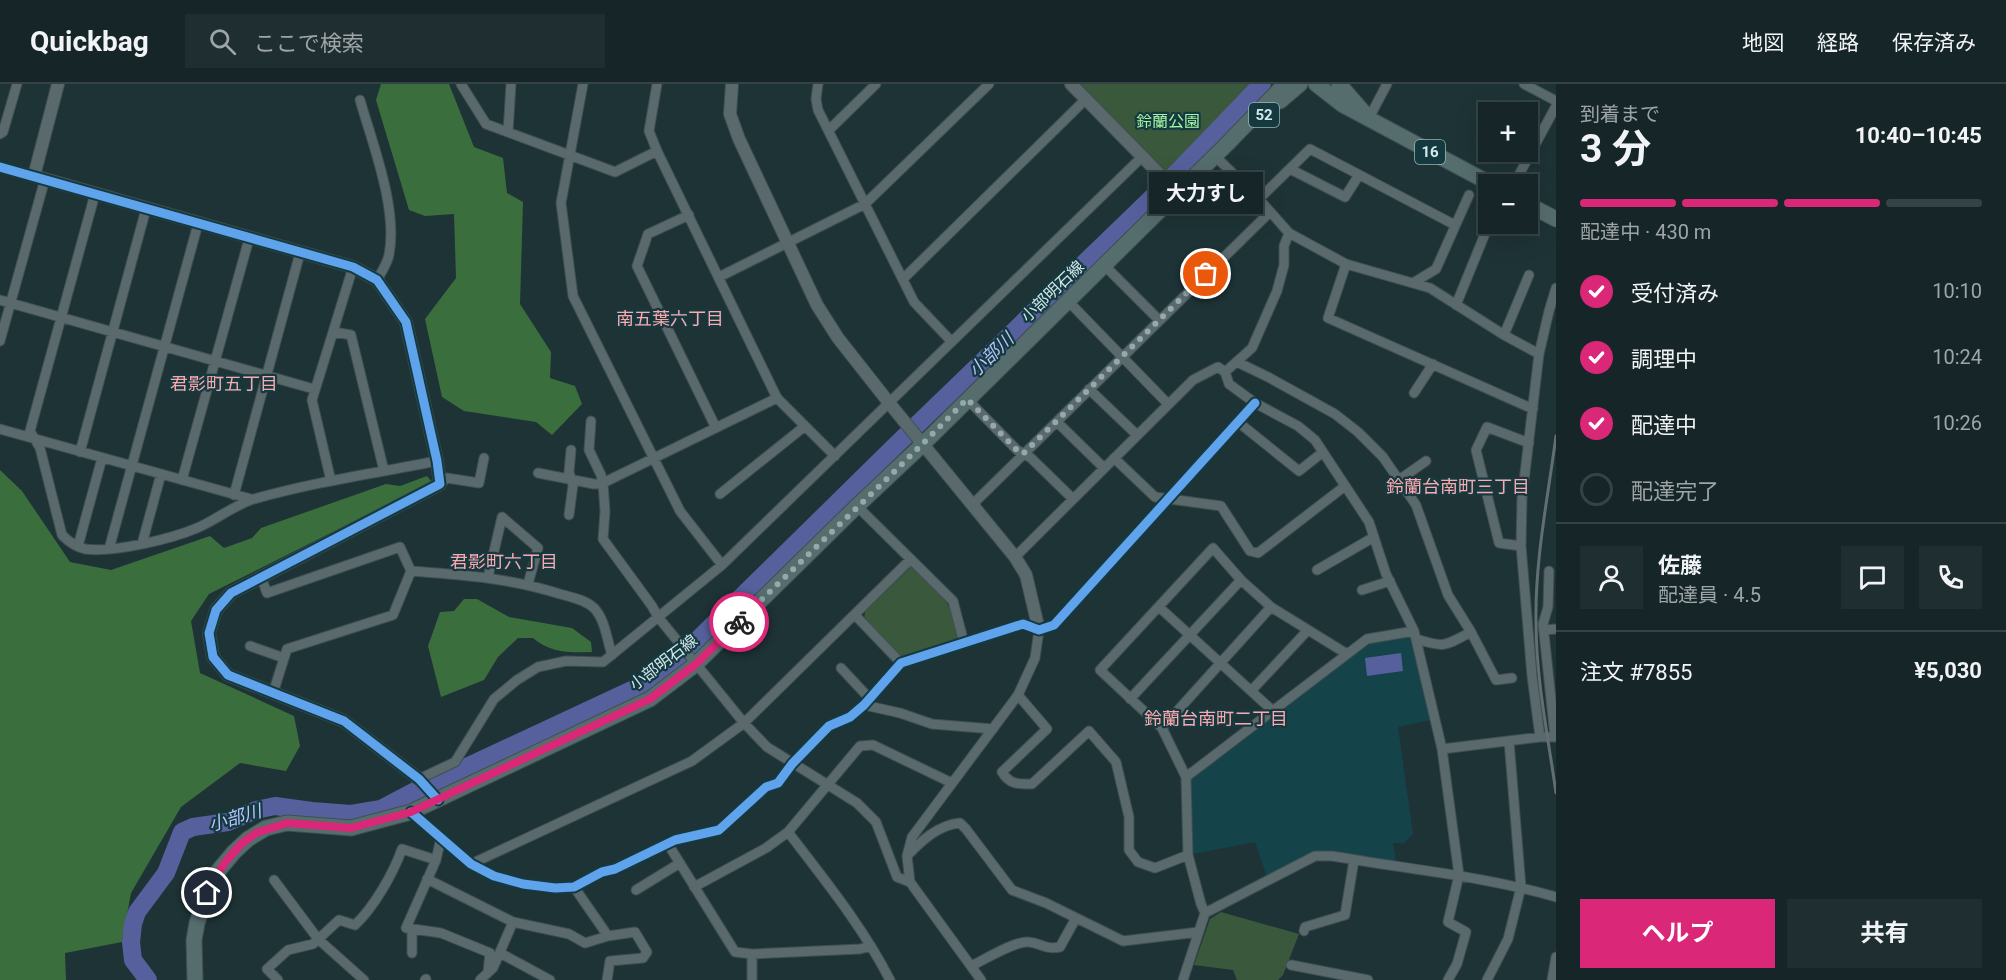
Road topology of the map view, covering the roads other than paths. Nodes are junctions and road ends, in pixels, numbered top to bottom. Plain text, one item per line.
1 (17, 84) edge
2 (58, 84) edge
3 (461, 84) edge
4 (511, 84) edge
5 (583, 84) edge
6 (657, 84) edge
7 (732, 84) edge
8 (818, 84) edge
9 (876, 84) edge
10 (989, 84) edge
11 (1071, 84) edge
12 (1285, 84) edge
13 (1299, 84) edge
14 (1316, 84) edge
15 (1339, 84) edge
16 (1387, 84) edge
17 (1524, 84) edge
18 (1086, 99) junction
19 (360, 100) dead end
20 (1555, 108) edge
21 (1369, 118) junction
22 (829, 130) junction
23 (508, 132) junction
24 (0, 134) edge
25 (1227, 144) junction
26 (657, 151) junction
27 (570, 155) junction
28 (1215, 156) junction
29 (1142, 157) junction
30 (0, 167) edge
31 (1290, 169) junction
32 (1519, 174) edge
33 (1359, 175) junction
34 (39, 177) junction
35 (1478, 177) edge
36 (1176, 191) junction
37 (95, 194) junction
38 (1469, 195) dead end
39 (1259, 199) junction
40 (865, 204) junction
41 (146, 209) junction
42 (1538, 210) edge
43 (1269, 213) junction
44 (689, 215) junction
45 (1556, 219) edge
46 (198, 224) junction
47 (1455, 225) junction
48 (1289, 233) junction
49 (1485, 234) edge
50 (249, 239) junction
51 (788, 244) junction
52 (300, 253) junction
53 (1346, 264) junction
54 (1104, 265) junction
55 (352, 267) junction
56 (1529, 276) dead end
57 (719, 277) junction
58 (903, 279) junction
59 (377, 280) junction
60 (1413, 283) junction
61 (1556, 288) edge
62 (0, 300) edge
63 (1068, 301) junction
64 (11, 303) junction
65 (1456, 305) junction
66 (61, 318) junction
67 (1159, 320) junction
68 (334, 332) junction
69 (113, 334) junction
70 (1504, 335) junction
71 (0, 341) edge
72 (951, 341) junction
73 (164, 347) junction
74 (1539, 354) junction
75 (1121, 357) junction
76 (216, 361) junction
77 (1237, 362) junction
78 (1433, 364) junction
79 (1225, 372) junction
80 (267, 375) junction
81 (314, 389) junction
82 (1089, 389) junction
83 (1414, 393) dead end
84 (777, 398) junction
85 (967, 399) junction
86 (1255, 403) junction
87 (890, 404) junction
88 (1168, 404) junction
89 (1533, 409) junction
90 (591, 421) dead end
91 (1057, 422) junction
92 (1238, 422) junction
93 (805, 426) junction
94 (716, 428) junction
95 (0, 429) edge
96 (1137, 435) junction
97 (34, 439) junction
98 (920, 440) junction
99 (1529, 443) junction
100 (571, 450) dead end
101 (80, 452) junction
102 (1323, 452) junction
103 (1023, 454) junction
104 (835, 456) junction
105 (102, 458) junction
106 (484, 458) dead end
107 (1114, 458) junction
108 (654, 459) junction
109 (437, 461) junction
110 (1426, 461) dead end
111 (132, 466) junction
112 (1104, 468) junction
113 (384, 471) junction
114 (538, 473) dead end
115 (161, 474) junction
116 (572, 479) junction
117 (182, 480) junction
118 (1399, 480) junction
119 (331, 481) junction
120 (603, 483) junction
121 (440, 484) junction
122 (1345, 486) junction
123 (720, 494) dead end
124 (234, 495) junction
125 (1073, 499) junction
126 (1167, 499) junction
127 (251, 500) junction
128 (973, 504) junction
129 (857, 506) junction
130 (569, 515) dead end
131 (1374, 537) junction
132 (142, 544) junction
133 (78, 546) junction
134 (1521, 546) junction
135 (109, 549) junction
136 (1015, 557) junction
137 (911, 559) junction
138 (722, 565) junction
139 (1317, 570) dead end
140 (411, 571) junction
141 (1550, 571) dead end
142 (261, 577) junction
143 (488, 577) junction
144 (1241, 580) junction
145 (1390, 581) junction
146 (528, 584) junction
147 (1362, 590) dead end
148 (1159, 607) junction
149 (1271, 607) junction
150 (855, 615) junction
151 (658, 617) junction
152 (1556, 629) edge
153 (1039, 630) junction
154 (1308, 630) junction
155 (1544, 630) junction
156 (1472, 632) junction
157 (1190, 634) junction
158 (1415, 635) junction
159 (964, 643) junction
160 (250, 646) dead end
161 (1347, 654) junction
162 (612, 655) junction
163 (285, 658) junction
164 (693, 660) junction
165 (901, 663) junction
166 (1221, 663) junction
167 (841, 668) dead end
168 (1512, 678) dead end
169 (1552, 680) edge
170 (1251, 691) junction
171 (273, 693) junction
172 (1018, 695) junction
173 (1130, 699) junction
174 (867, 702) junction
175 (1273, 711) junction
176 (744, 723) junction
177 (1162, 728) junction
178 (993, 729) junction
179 (1540, 737) junction
180 (1556, 737) edge
181 (1509, 741) junction
182 (1442, 749) junction
183 (792, 764) junction
184 (1186, 777) junction
185 (418, 778) junction
186 (952, 783) junction
187 (827, 785) junction
188 (434, 796) junction
189 (411, 812) junction
190 (788, 832) junction
191 (441, 838) junction
192 (668, 844) junction
193 (1188, 855) junction
194 (907, 856) junction
195 (436, 860) junction
196 (1354, 860) junction
197 (680, 863) junction
198 (471, 864) junction
199 (1459, 875) junction
200 (427, 879) junction
201 (274, 880) dead end
202 (910, 882) junction
203 (574, 887) junction
204 (1521, 887) junction
205 (694, 888) junction
206 (636, 890) dead end
207 (1556, 897) edge
208 (1205, 913) junction
209 (1076, 918) junction
210 (513, 922) junction
211 (412, 929) junction
212 (1304, 931) dead end
213 (1199, 932) junction
214 (609, 936) junction
215 (318, 939) junction
216 (870, 946) junction
217 (412, 953) dead end
218 (500, 953) junction
219 (752, 954) junction
220 (1556, 957) edge
221 (1291, 965) dead end
222 (971, 966) junction
223 (483, 978) edge
224 (888, 979) edge
225 (195, 980) edge
226 (278, 980) edge
227 (364, 980) edge
228 (550, 980) edge
229 (607, 980) edge
230 (752, 980) edge
231 (981, 980) edge
232 (1184, 980) edge
233 (1368, 980) edge
234 (1448, 980) edge
235 (1487, 980) edge
236 (1551, 980) edge

1 - 24 street
2 - 34 street
3 - 23 street
4 - 23 street
5 - 27 street
6 - 26 street
7 - 51 street
8 - 22 street
9 - 22 street
10 - 40 street
11 - 18 street
12 - 25 main road, 小部明石線 / 52
13 - 25 main road, 小部明石線 / 52
14 - 21 main road, 16
15 - 21 main road, 16
16 - 21 street
17 - 20 street
18 - 29 street
18 - 58 street
19 - 59 street
20 - 32 street
21 - 35 main road, 16
22 - 40 street
23 - 27 street
25 - 28 main road, 小部明石線 / 52
26 - 27 street
26 - 44 street
27 - 108 street
28 - 36 main road, 小部明石線 / 52
28 - 39 street
29 - 36 street
29 - 72 street
30 - 34 street
31 - 33 street
31 - 33 street
31 - 39 street
33 - 47 street
34 - 37 street
34 - 64 street
36 - 54 main road, 小部明石線 / 52
37 - 41 street
37 - 66 street
38 - 47 street
39 - 43 street
40 - 51 street
40 - 58 street
41 - 46 street
41 - 69 street
42 - 45 main road
43 - 48 street
43 - 67 street
44 - 57 street
44 - 94 street
46 - 50 street
46 - 73 street
47 - 60 street
48 - 53 street
48 - 77 street
49 - 65 street
50 - 52 street
50 - 76 street
51 - 57 street
51 - 87 street
52 - 55 street
52 - 80 street
53 - 60 street
53 - 78 street
54 - 63 main road, 小部明石線 / 52
54 - 67 street
55 - 59 street
55 - 68 street
56 - 70 street
57 - 84 street
58 - 72 street
59 - 109 street
60 - 65 street
61 - 74 street
62 - 64 street
63 - 75 street
63 - 85 main road, 小部明石線 / 52
64 - 66 street
64 - 71 street
65 - 70 street
66 - 69 street
66 - 97 street
67 - 75 street
68 - 81 street
68 - 113 street
69 - 73 street
69 - 101 street
70 - 74 street
72 - 87 street
73 - 76 street
73 - 111 street
74 - 89 street
75 - 82 street
75 - 88 street
76 - 80 street
76 - 117 street
77 - 79 street
77 - 118 street
78 - 83 street
78 - 89 street
79 - 86 street
79 - 88 street
80 - 81 street
80 - 124 street
81 - 119 street
82 - 91 street
82 - 96 street
84 - 93 street
84 - 94 street
85 - 98 main road, 小部明石線 / 52
85 - 103 street
86 - 92 street
86 - 102 street
87 - 98 street
87 - 104 street
88 - 96 street
89 - 99 street
90 - 120 street
91 - 103 street
91 - 112 street
92 - 102 street
92 - 126 street
93 - 104 street
93 - 123 street
94 - 108 street
95 - 97 street
96 - 107 street
97 - 101 street
97 - 133 street
98 - 128 street
98 - 129 main road, 小部明石線 / 52
99 - 134 street
99 - 134 street
100 - 116 street
101 - 105 street
102 - 122 street
103 - 125 street
103 - 128 street
104 - 138 street
105 - 111 street
105 - 133 street
106 - 121 street
107 - 112 street
107 - 126 street
108 - 120 street
108 - 138 street
109 - 113 street
109 - 121 street
110 - 118 street
111 - 115 street
111 - 135 street
112 - 125 street
113 - 119 street
114 - 116 street
115 - 117 street
115 - 132 street
116 - 120 street
116 - 130 street
117 - 124 street
118 - 156 street
119 - 127 street
120 - 151 street
121 - 142 street
122 - 126 street
122 - 131 street
124 - 127 street
125 - 136 street
126 - 153 street
127 - 132 street
128 - 136 street
129 - 137 street
129 - 164 main road, 小部明石線 / 52
131 - 139 street
131 - 145 street
132 - 135 street
133 - 135 street
134 - 179 street
136 - 153 street
137 - 150 street
137 - 159 street
138 - 151 street
140 - 142 street
140 - 143 street
140 - 163 street
141 - 155 street
142 - 171 street
143 - 146 street
143 - 146 street
144 - 148 street
144 - 149 street
144 - 157 street
145 - 147 street
145 - 158 street
146 - 162 street
148 - 157 street
148 - 173 street
149 - 154 street
149 - 166 street
150 - 165 street
150 - 176 street
151 - 162 street
151 - 164 street
152 - 155 street
153 - 159 street
153 - 172 street
154 - 161 street
154 - 170 street
155 - 169 street
156 - 158 street
156 - 168 street
157 - 166 street
157 - 173 street
158 - 161 street
158 - 182 street
159 - 165 street
160 - 163 street
161 - 175 street
162 - 185 street
163 - 171 street
164 - 176 street
164 - 188 main road, 小部明石線 / 52
165 - 174 street
166 - 170 street
166 - 177 street
167 - 174 street
169 - 180 street
170 - 175 street
171 - 185 street
172 - 178 street
172 - 193 street
173 - 177 street
174 - 178 street
174 - 183 street
175 - 184 street
176 - 183 street
176 - 198 street
177 - 184 street
178 - 186 street
179 - 180 street
179 - 181 street
181 - 182 street
181 - 204 street
182 - 199 street
183 - 187 street
183 - 192 street
184 - 193 street
185 - 188 street
186 - 187 street
186 - 194 street
187 - 190 street
187 - 202 street
188 - 189 main road, 小部明石線 / 52
189 - 191 street
189 - 225 main road, 小部明石線 / 52
190 - 205 street
190 - 216 street
191 - 195 street
191 - 198 street
192 - 197 street
192 - 203 street
193 - 208 street
194 - 202 street
194 - 209 street
195 - 200 street
195 - 215 street
196 - 199 street
196 - 208 street
196 - 212 street
197 - 205 street
197 - 206 street
198 - 203 street
199 - 204 street
199 - 234 street
200 - 210 street
200 - 211 street
201 - 215 street
202 - 222 street
203 - 214 street
204 - 207 street
204 - 235 street
205 - 219 street
208 - 213 street
209 - 213 street
209 - 222 street
210 - 214 street
210 - 218 street
211 - 217 street
211 - 223 street
213 - 232 street
214 - 229 street
215 - 226 street
215 - 227 street
216 - 219 street
216 - 224 street
218 - 223 street
218 - 228 street
219 - 230 street
220 - 236 street
221 - 233 street
222 - 231 street

